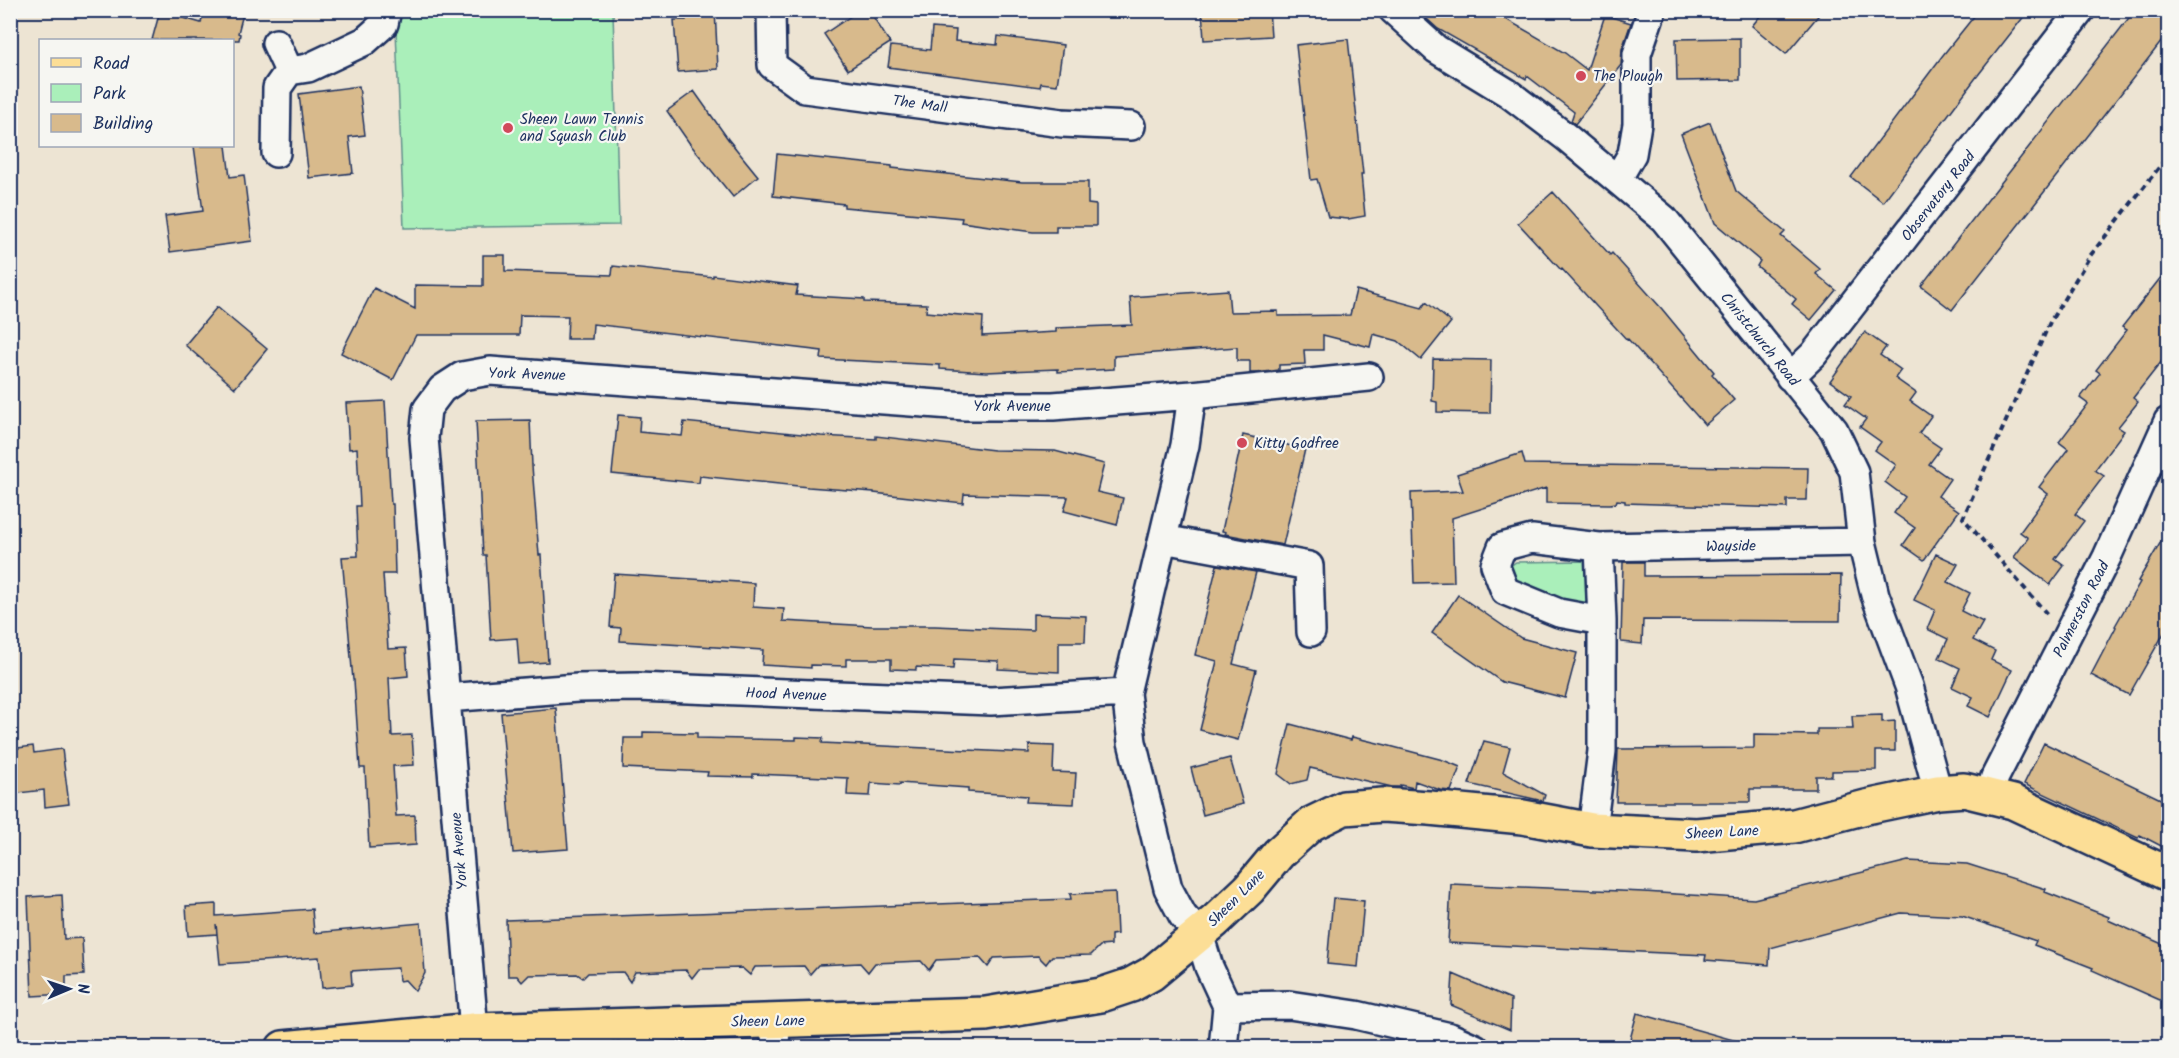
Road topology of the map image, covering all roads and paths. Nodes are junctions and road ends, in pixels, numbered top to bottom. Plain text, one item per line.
1 (387, 10) edge
2 (771, 10) edge
3 (1393, 10) edge
4 (1652, 10) edge
5 (2082, 10) edge
6 (276, 42) dead end
7 (289, 71) junction
8 (1131, 126) dead end
9 (276, 153) dead end
10 (2169, 156) edge
11 (1618, 178) junction
12 (1369, 377) dead end
13 (1790, 377) junction
14 (1192, 395) junction
15 (2169, 421) edge
16 (1162, 539) junction
17 (1862, 542) junction
18 (1599, 547) junction
19 (1602, 621) junction
20 (1311, 632) dead end
21 (2067, 637) junction
22 (1126, 693) junction
23 (446, 698) junction
24 (1938, 792) junction
25 (1989, 795) junction
26 (1592, 830) junction
27 (2169, 874) edge
28 (1199, 934) junction
29 (1227, 1005) junction
30 (474, 1030) junction
31 (776, 1034) edge
32 (291, 1047) edge
33 (1223, 1047) edge
34 (1475, 1047) edge

1 - 7 street
2 - 8 street, The Mall
3 - 11 street, Christchurch Road
4 - 11 street
5 - 13 street, Observatory Road
6 - 7 street
7 - 9 street
10 - 21 path
11 - 13 street, Christchurch Road
12 - 14 street, York Avenue
13 - 17 street, Christchurch Road
14 - 16 street
14 - 23 street, York Avenue
15 - 21 street, Palmerston Road
16 - 20 street
16 - 22 street
17 - 18 street, Wayside
17 - 24 street, Christchurch Road
18 - 19 street
18 - 19 street, Wayside
19 - 26 street
21 - 25 street, Palmerston Road
22 - 23 street, Hood Avenue
22 - 28 street
23 - 30 street, York Avenue
24 - 25 main road, Sheen Lane
24 - 26 main road, Sheen Lane
25 - 27 main road, Sheen Lane
26 - 28 main road, Sheen Lane
28 - 29 street
28 - 31 main road, Sheen Lane
29 - 33 street
29 - 34 street
30 - 31 main road, Sheen Lane
30 - 32 main road, Sheen Lane

